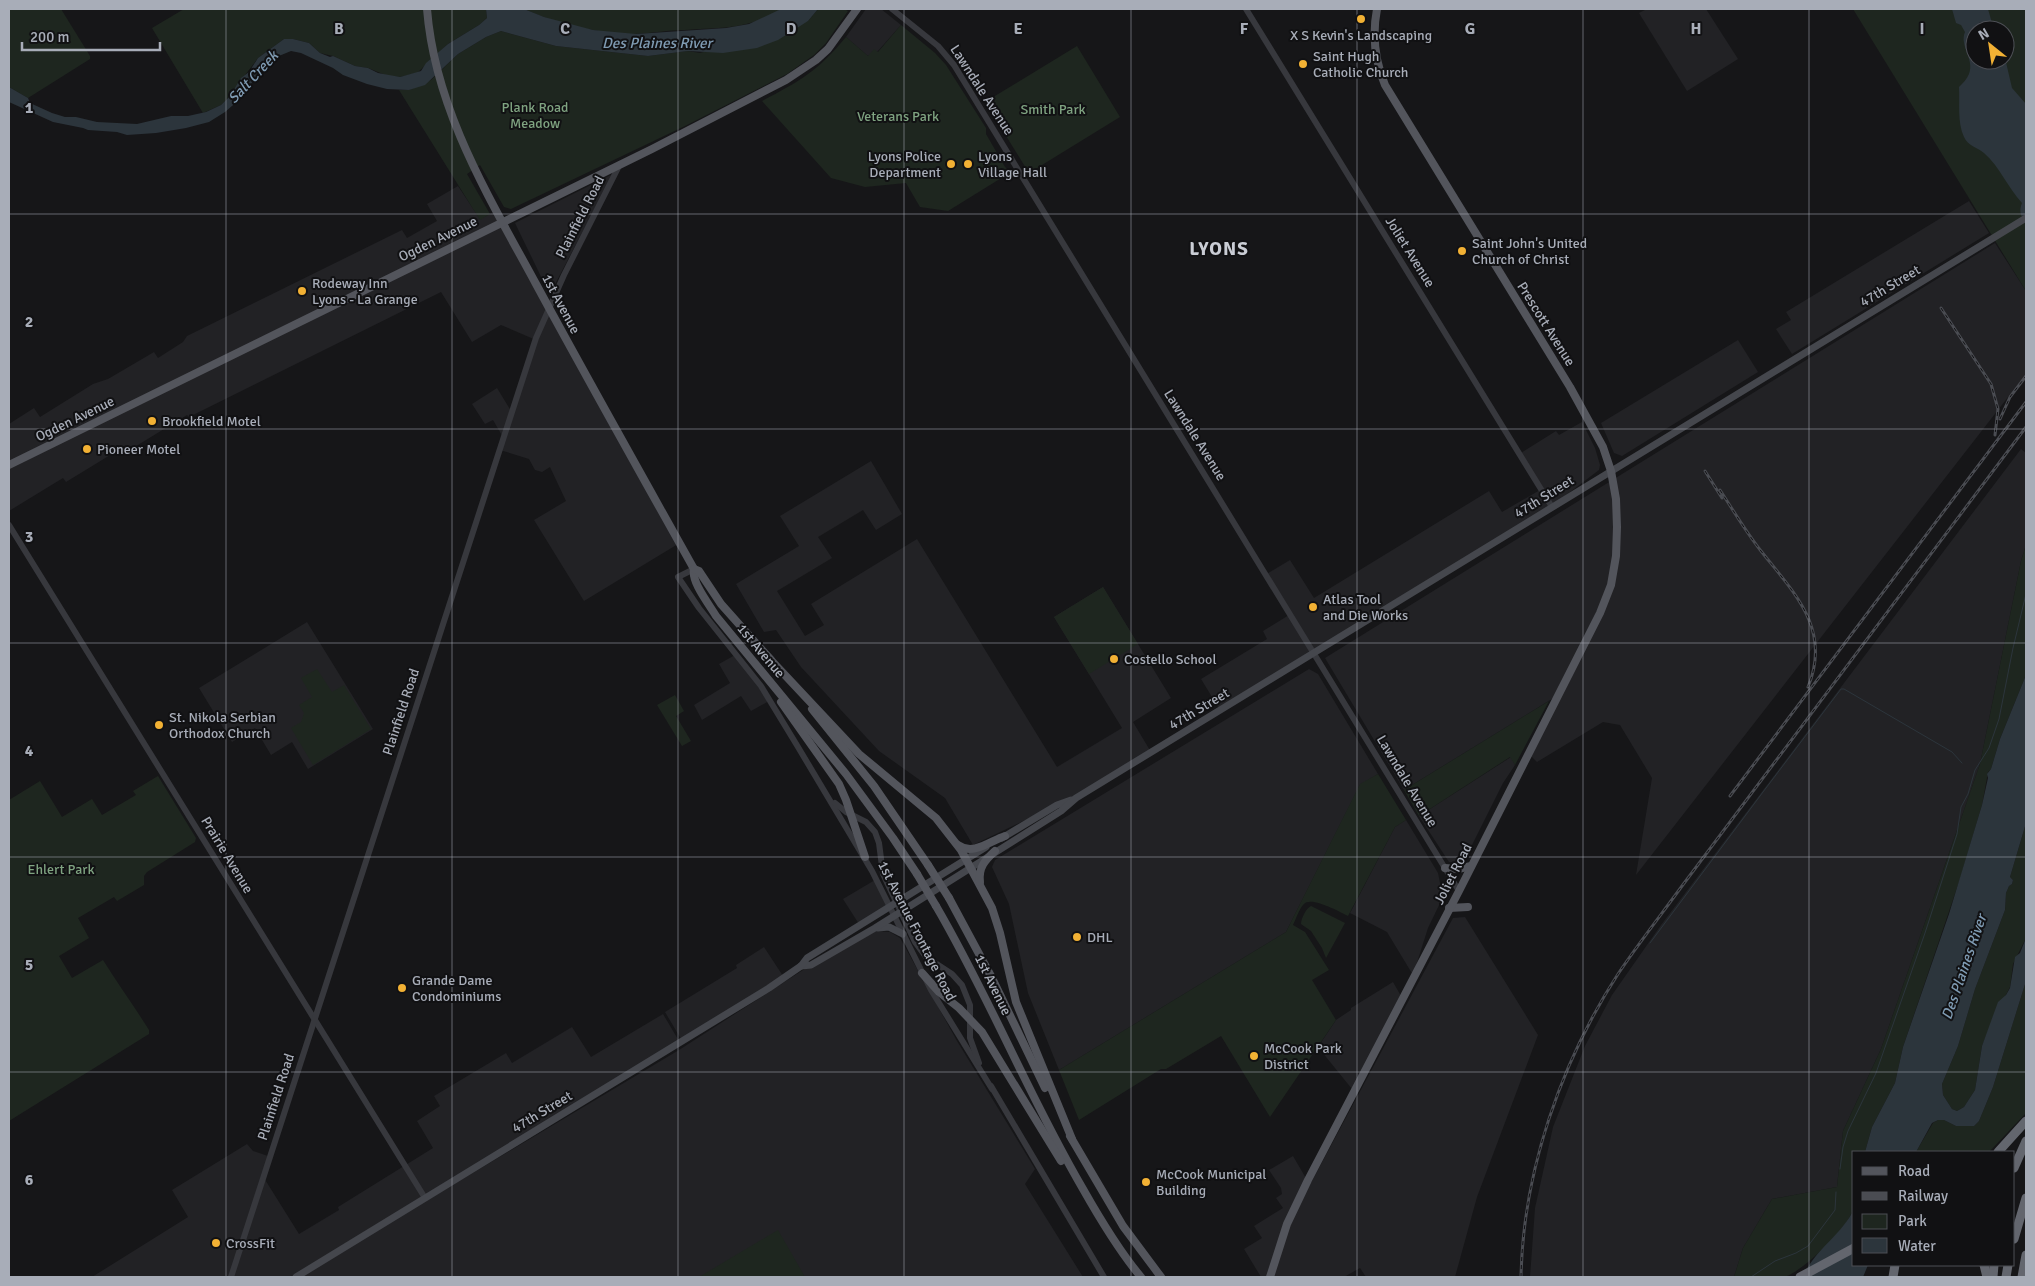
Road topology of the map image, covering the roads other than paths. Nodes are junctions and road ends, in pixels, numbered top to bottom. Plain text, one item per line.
1 (427, 9) edge
2 (857, 9) edge
3 (892, 9) edge
4 (1246, 9) edge
5 (1377, 9) edge
6 (620, 164) junction
7 (2026, 218) edge
8 (502, 221) junction
9 (549, 307) junction
10 (9, 465) edge
11 (1611, 471) junction
12 (1552, 507) junction
13 (9, 525) edge
14 (694, 568) junction
15 (1315, 654) junction
16 (749, 655) junction
17 (768, 657) junction
18 (821, 784) junction
19 (1076, 798) junction
20 (851, 814) junction
21 (1005, 836) junction
22 (956, 843) junction
23 (995, 851) junction
24 (865, 857) junction
25 (966, 859) junction
26 (970, 866) junction
27 (1472, 866) junction
28 (1445, 868) junction
29 (981, 886) junction
30 (1459, 891) junction
31 (897, 903) junction
32 (890, 907) junction
33 (1468, 907) dead end
34 (1449, 908) junction
35 (901, 912) junction
36 (894, 916) junction
37 (875, 928) junction
38 (902, 934) junction
39 (801, 966) junction
40 (922, 973) junction
41 (970, 1018) junction
42 (314, 1020) junction
43 (992, 1089) junction
44 (2026, 1121) edge
45 (1072, 1140) junction
46 (2026, 1141) edge
47 (1999, 1151) edge
48 (2015, 1166) edge
49 (425, 1198) junction
50 (2026, 1198) edge
51 (1105, 1225) junction
52 (2015, 1236) edge
53 (1852, 1249) edge
54 (2026, 1255) edge
55 (231, 1277) edge
56 (296, 1277) edge
57 (1104, 1277) edge
58 (1142, 1277) edge
59 (1161, 1277) edge
60 (1270, 1277) edge
61 (1800, 1277) edge
62 (2022, 1277) edge

1 - 8 main road, 1st Avenue
2 - 6 main road, Ogden Avenue
3 - 15 street, Lawndale Avenue
4 - 12 street, Joliet Avenue
5 - 11 main road, Prescott Avenue
6 - 8 main road, Ogden Avenue
6 - 9 street, Plainfield Road
7 - 11 main road, 47th Street
8 - 9 main road, 1st Avenue
8 - 10 main road, Ogden Avenue
9 - 14 main road, 1st Avenue
9 - 42 street, Plainfield Road
11 - 12 main road, 47th Street
11 - 27 main road, Joliet Road
12 - 15 main road, 47th Street
13 - 42 street, Prairie Avenue
14 - 16 main road, 1st Avenue
14 - 17 main road, 1st Avenue
14 - 18 street, 1st Avenue Frontage Road
15 - 19 main road, 47th Street
15 - 28 street, Lawndale Avenue
16 - 20 main road
16 - 51 main road, 1st Avenue, bridge
17 - 22 main road
17 - 45 main road, 1st Avenue, bridge
18 - 20 street, 1st Avenue Frontage Road
18 - 24 street, 1st Avenue Frontage Road
19 - 21 main road, 47th Street
19 - 23 main road, 47th Street
20 - 24 main road
20 - 31 street, 1st Avenue Frontage Road
21 - 22 main road
21 - 25 main road, 47th Street
22 - 25 main road
23 - 26 main road, 47th Street
23 - 29 main road
24 - 32 street, 1st Avenue Frontage Road
25 - 26 main road
25 - 31 main road, 47th Street
26 - 29 main road
26 - 35 main road, 47th Street
27 - 28 main road
27 - 30 main road, Joliet Road
28 - 30 street, Lawndale Avenue
29 - 45 main road
30 - 34 main road, Joliet Road
31 - 32 main road, 47th Street
31 - 35 street, 1st Avenue Frontage Road
32 - 36 street, 1st Avenue Frontage Road
32 - 39 main road, 47th Street
33 - 34 main road
34 - 60 main road, Joliet Road
35 - 36 main road, 47th Street
35 - 41 street, 1st Avenue Frontage Road
36 - 37 main road, 47th Street
36 - 38 street, 1st Avenue Frontage Road
37 - 38 main road
37 - 39 main road, 47th Street
38 - 40 street, 1st Avenue Frontage Road
39 - 49 main road, 47th Street
40 - 41 main road
40 - 43 street, 1st Avenue Frontage Road
41 - 43 street, 1st Avenue Frontage Road
41 - 51 main road
42 - 49 street, Prairie Avenue
42 - 55 street, Plainfield Road
43 - 57 street, 1st Avenue Frontage Road
44 - 47 highway
45 - 59 main road, 1st Avenue
46 - 48 highway
49 - 56 main road, 47th Street
50 - 52 highway
51 - 58 main road, 1st Avenue
53 - 61 highway
54 - 62 highway

